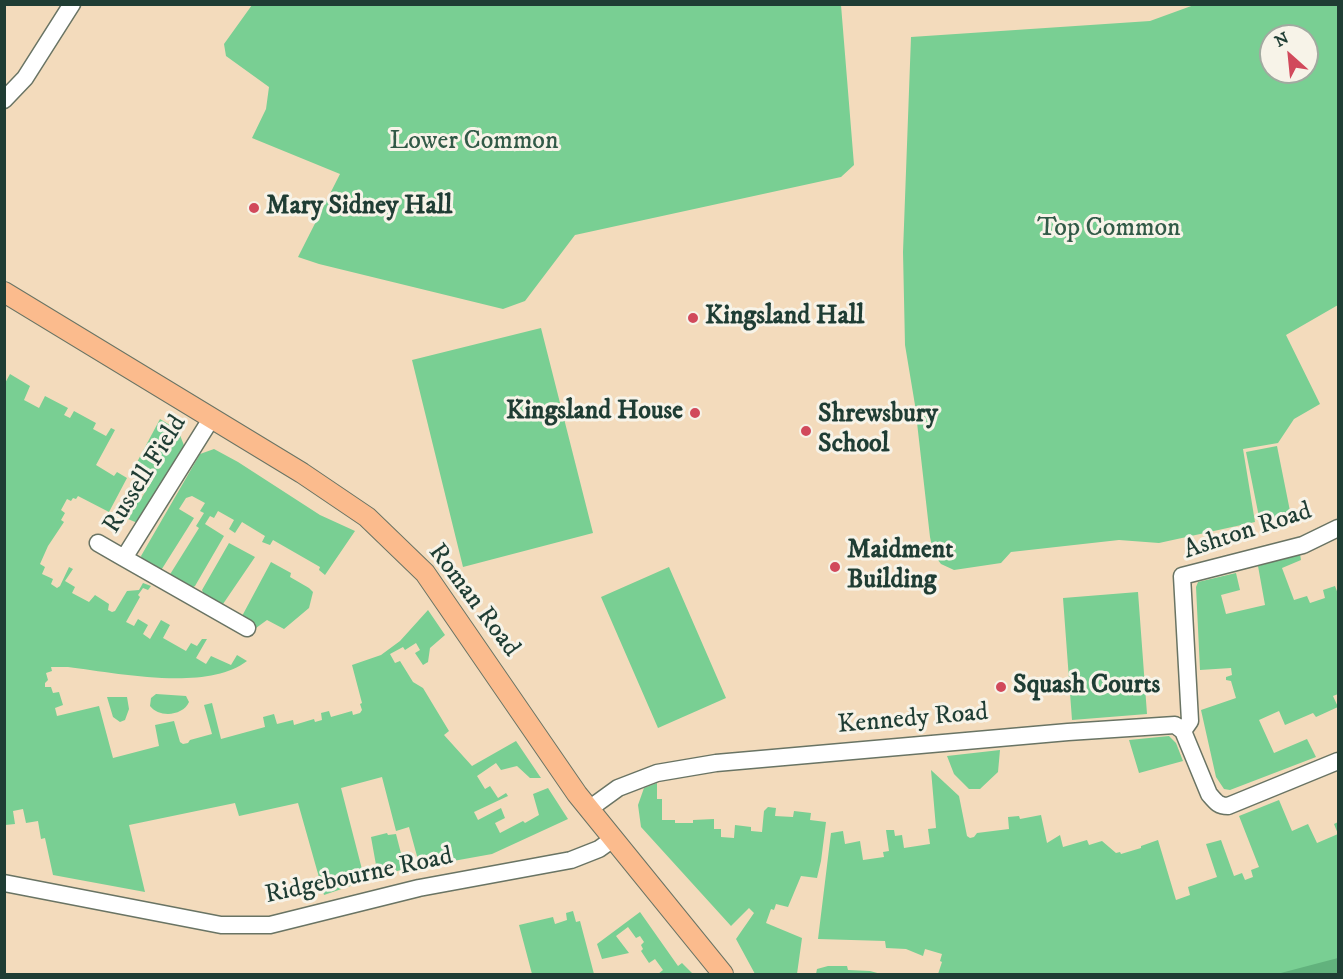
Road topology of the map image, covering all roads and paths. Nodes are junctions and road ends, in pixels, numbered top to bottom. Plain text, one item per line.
1 (72, 4) edge
2 (4, 100) edge
3 (4, 292) edge
4 (211, 419) junction
5 (1338, 528) edge
6 (98, 543) dead end
7 (124, 558) junction
8 (247, 628) dead end
9 (1184, 731) junction
10 (1338, 761) edge
11 (589, 809) junction
12 (614, 839) junction
13 (4, 883) edge
14 (723, 975) edge

1 - 2 street
3 - 4 main road, Roman Road
4 - 7 street, Russell Field
4 - 11 main road, Roman Road
5 - 9 street, Ashton Road
6 - 7 street, Russell Field
7 - 8 street, Russell Field
9 - 10 street
9 - 11 street, Kennedy Road
11 - 12 main road, Roman Road
12 - 13 street, Ridgebourne Road
12 - 14 main road, Roman Road

